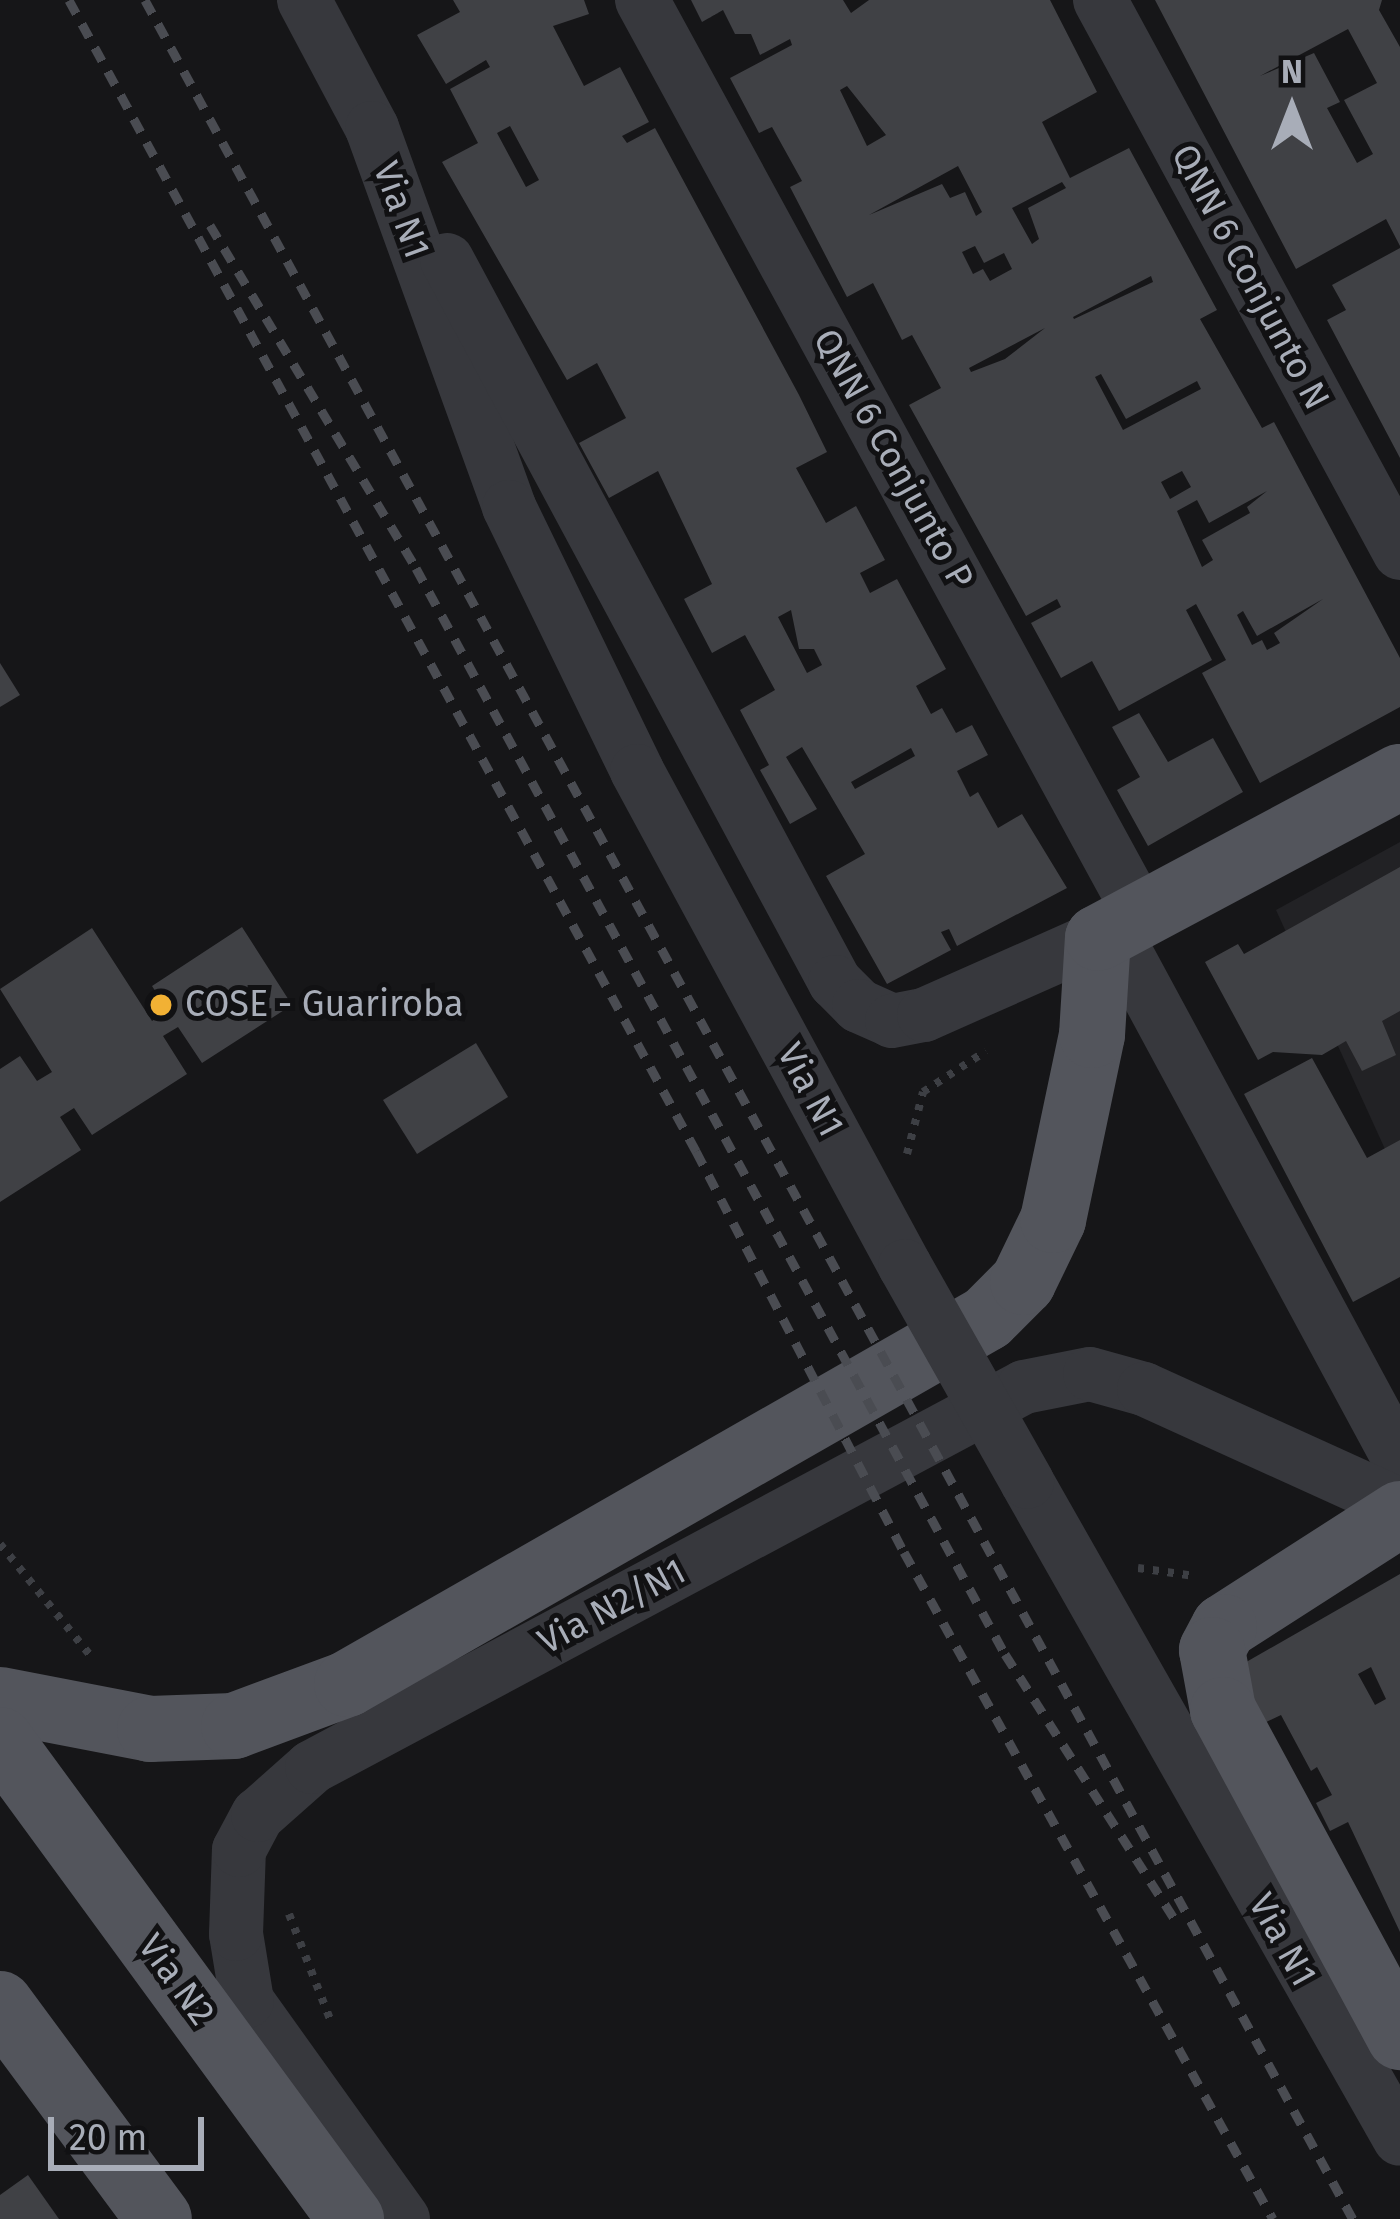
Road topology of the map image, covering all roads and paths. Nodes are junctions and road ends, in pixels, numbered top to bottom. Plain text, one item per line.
1 (304, 0) edge
2 (642, 0) edge
3 (1100, 0) edge
4 (372, 128) junction
5 (1400, 554) edge
6 (1400, 777) edge
7 (1119, 930) junction
8 (1004, 1041) dead end
9 (910, 1175) dead end
10 (1400, 1462) edge
11 (1400, 1510) edge
12 (1121, 1559) dead end
13 (1208, 1572) dead end
14 (0, 1700) edge
15 (0, 1740) edge
16 (0, 2004) edge
17 (1400, 2037) edge
18 (1400, 2140) edge
19 (159, 2219) edge
20 (351, 2219) edge
21 (403, 2219) edge

1 - 4 street, Via N1
2 - 7 street, QNN 6 Conjunto P
3 - 5 street, QNN 6 Conjunto N
4 - 7 street
4 - 18 street, Via N1, bridge
6 - 7 main road
7 - 10 street, QNN 6 Conjunto P
7 - 14 main road
8 - 9 path
11 - 17 main road, Via N2/N1
11 - 21 street, Via N2/N1
12 - 13 path
15 - 20 main road, Via N2
16 - 19 main road

